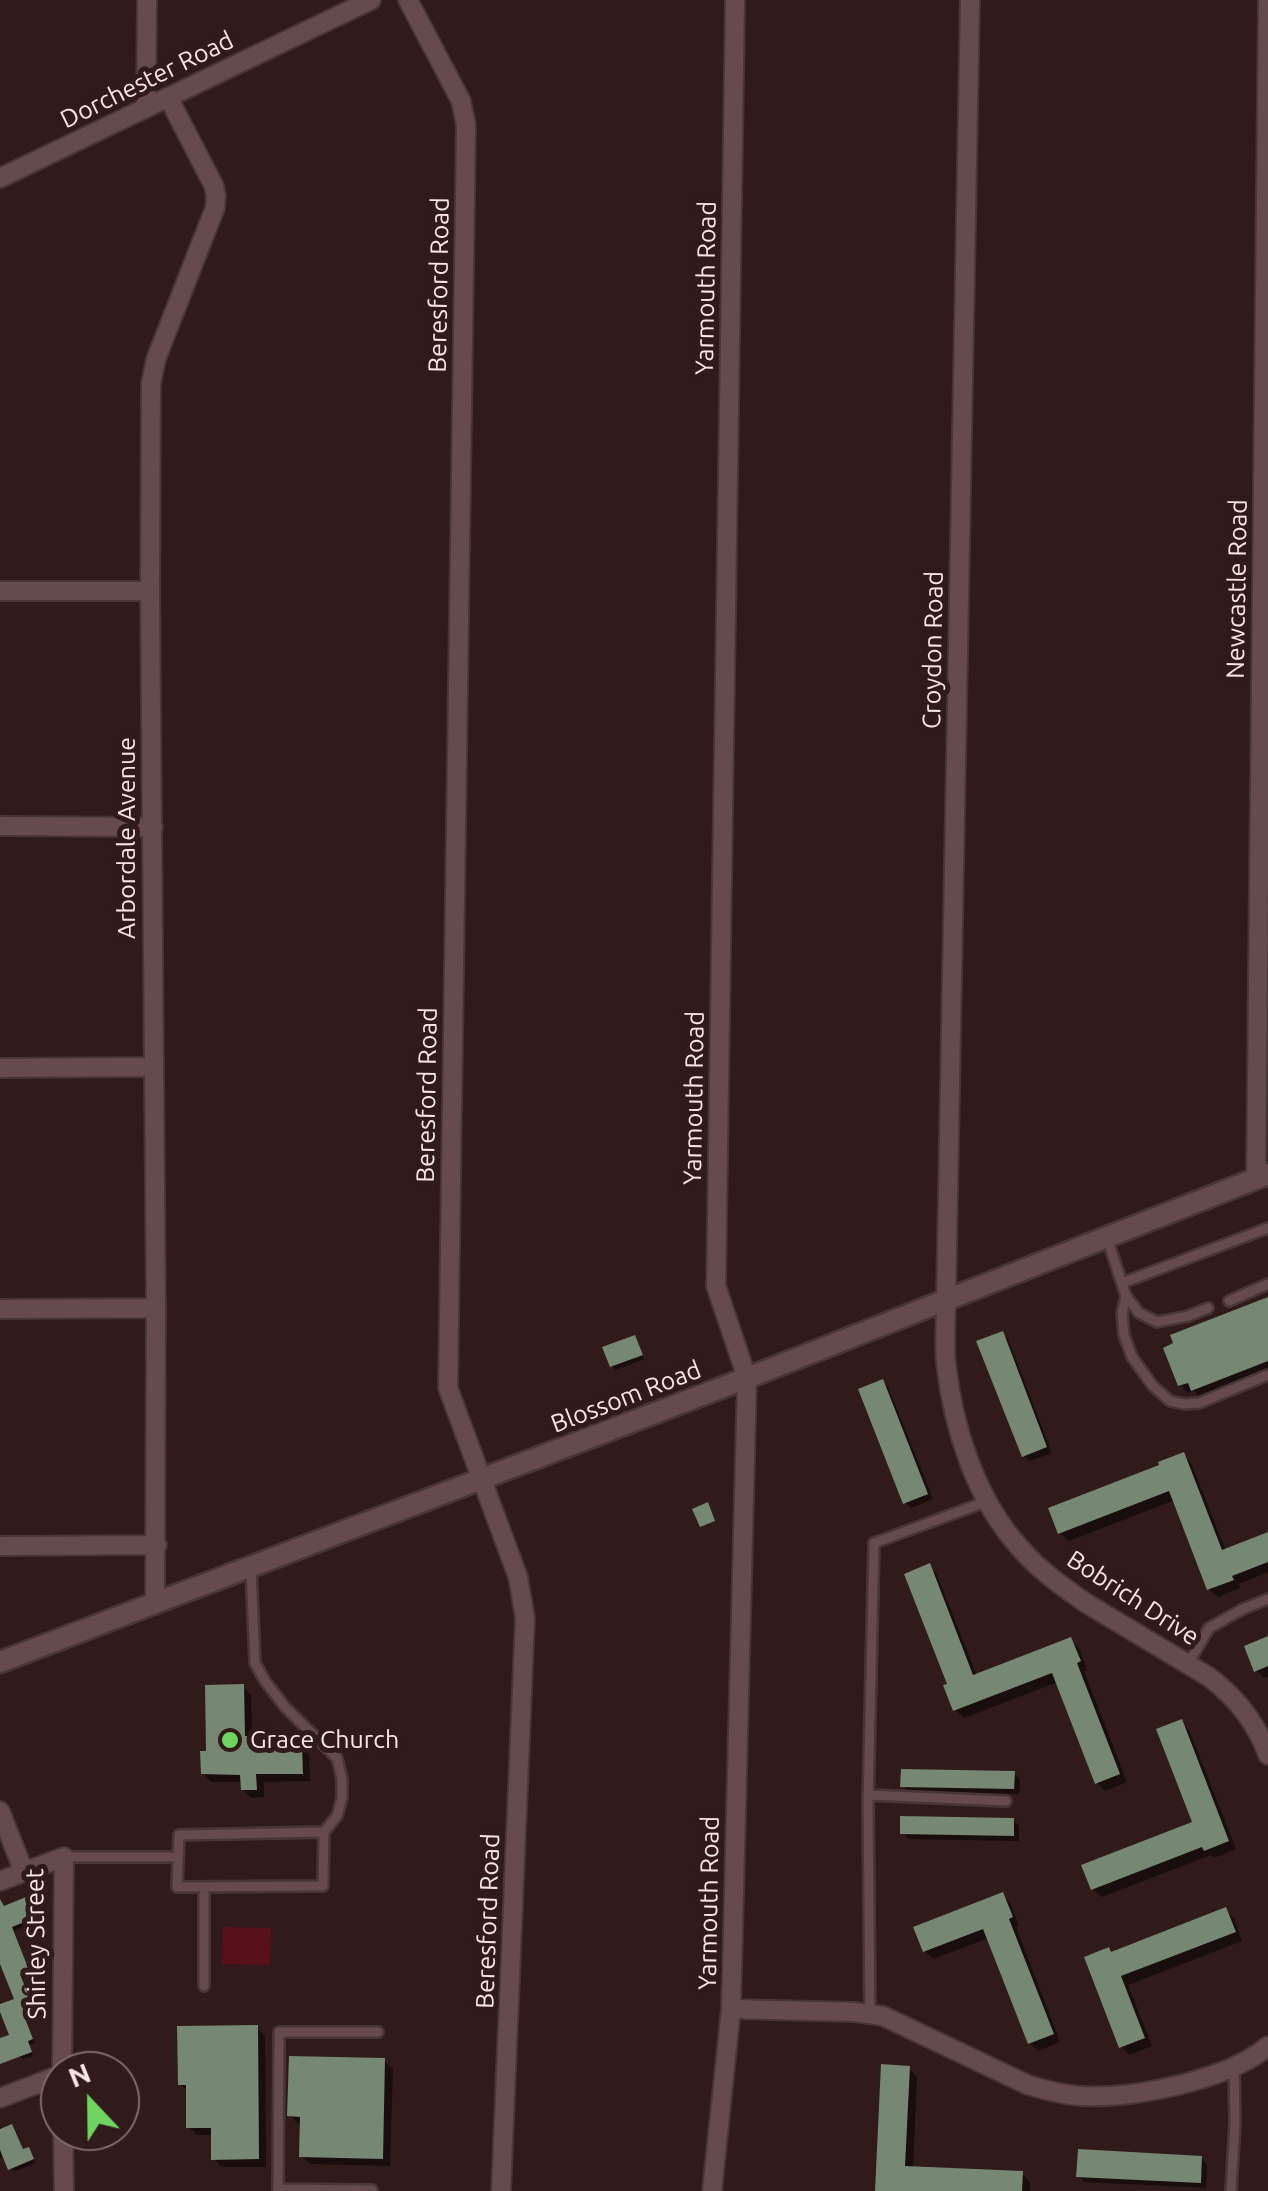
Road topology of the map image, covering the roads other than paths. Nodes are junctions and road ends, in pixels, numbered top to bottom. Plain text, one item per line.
1 (147, 0) edge
2 (371, 0) edge
3 (408, 0) edge
4 (735, 0) edge
5 (970, 0) edge
6 (1268, 0) edge
7 (168, 97) junction
8 (146, 108) junction
9 (0, 178) edge
10 (0, 592) edge
11 (150, 592) junction
12 (0, 826) edge
13 (153, 827) junction
14 (153, 1067) junction
15 (0, 1068) edge
16 (1262, 1177) edge
17 (1268, 1228) edge
18 (1107, 1238) junction
19 (1122, 1283) junction
20 (1268, 1284) edge
21 (1126, 1296) junction
22 (946, 1301) junction
23 (1228, 1301) dead end
24 (156, 1308) junction
25 (1208, 1308) dead end
26 (0, 1309) edge
27 (1268, 1376) edge
28 (747, 1378) junction
29 (482, 1478) junction
30 (989, 1501) junction
31 (0, 1546) edge
32 (157, 1546) junction
33 (251, 1566) junction
34 (1268, 1600) edge
35 (156, 1603) junction
36 (0, 1662) edge
37 (1188, 1664) junction
38 (1268, 1755) edge
39 (868, 1795) junction
40 (1006, 1800) dead end
41 (0, 1811) edge
42 (324, 1832) junction
43 (178, 1856) junction
44 (64, 1857) junction
45 (24, 1872) junction
46 (0, 1881) edge
47 (204, 1887) junction
48 (204, 1986) dead end
49 (731, 2008) junction
50 (870, 2014) junction
51 (378, 2032) dead end
52 (1268, 2046) edge
53 (61, 2051) edge
54 (1234, 2068) junction
55 (40, 2082) edge
56 (0, 2098) edge
57 (63, 2151) edge
58 (278, 2190) edge
59 (372, 2190) edge
60 (64, 2191) edge
61 (501, 2191) edge
62 (712, 2191) edge
63 (1231, 2191) edge

1 - 8 street
2 - 7 street, Dorchester Road
3 - 29 street, Beresford Road
4 - 28 street, Yarmouth Road
5 - 22 street, Croydon Road
6 - 16 street, Newcastle Road
7 - 8 street, Dorchester Road
7 - 11 street, Arbordale Avenue
8 - 9 street, Dorchester Road
10 - 11 street
11 - 13 street, Arbordale Avenue
12 - 13 street
13 - 14 street, Arbordale Avenue
14 - 15 street
14 - 24 street, Arbordale Avenue
16 - 18 street, Blossom Road
17 - 19 lane
18 - 19 lane
18 - 22 street, Blossom Road
19 - 21 lane
20 - 23 lane
21 - 25 lane
21 - 27 lane
22 - 28 street, Blossom Road
22 - 30 street, Bobrich Drive
24 - 26 street
24 - 32 street, Arbordale Avenue
28 - 29 street, Blossom Road
28 - 49 street, Yarmouth Road
29 - 33 street, Blossom Road
29 - 61 street, Beresford Road
30 - 37 street, Bobrich Drive
30 - 39 lane
31 - 32 street
32 - 35 street, Arbordale Avenue
33 - 35 street, Blossom Road
33 - 42 lane
34 - 37 lane
35 - 36 street, Blossom Road
37 - 38 street, Bobrich Drive
39 - 40 lane
39 - 50 lane
41 - 45 street, Shirley Street
42 - 43 lane
42 - 47 lane
43 - 44 lane
43 - 47 lane
44 - 45 street, Shirley Street
44 - 53 street, Shirley Street
45 - 46 street
47 - 48 lane
49 - 50 street
49 - 62 street, Yarmouth Road
50 - 54 street
51 - 58 lane
52 - 54 street
54 - 63 lane
55 - 56 street
57 - 60 street
58 - 59 lane

